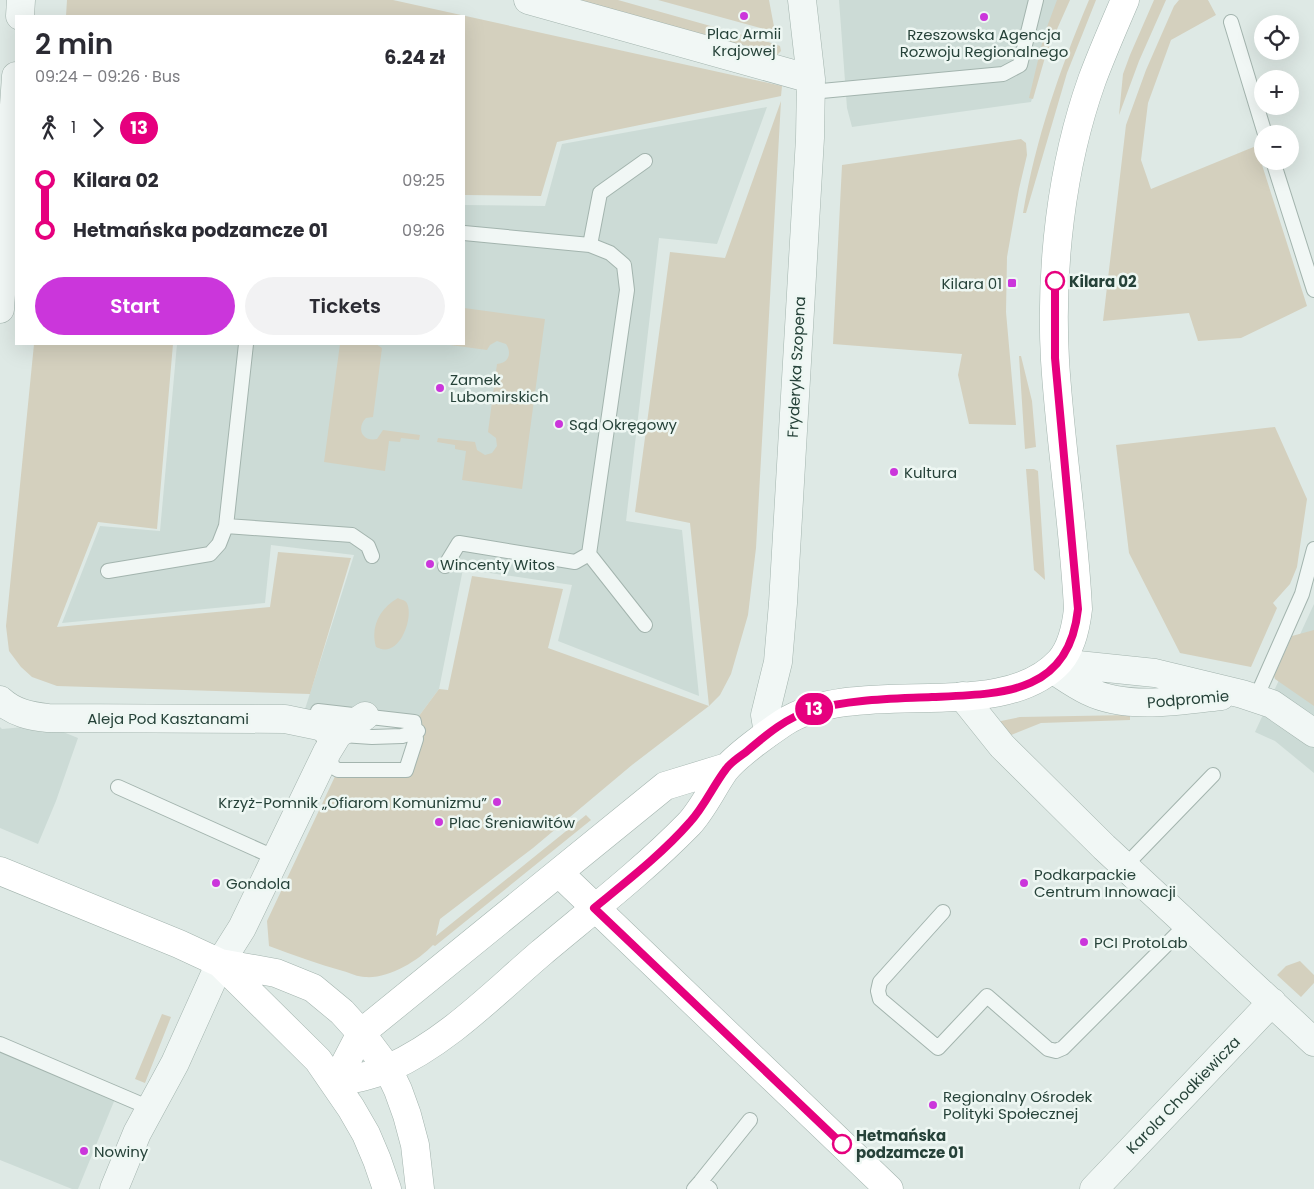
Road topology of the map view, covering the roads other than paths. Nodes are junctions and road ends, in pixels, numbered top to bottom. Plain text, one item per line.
1 (21, 0) edge
2 (528, 0) edge
3 (802, 0) edge
4 (1036, 0) edge
5 (1125, 0) edge
6 (20, 15) edge
7 (1231, 22) dead end
8 (811, 86) junction
9 (15, 91) edge
10 (1262, 125) edge
11 (645, 162) dead end
12 (1276, 170) edge
13 (465, 233) edge
14 (590, 245) junction
15 (1314, 290) edge
16 (0, 309) edge
17 (246, 345) edge
18 (226, 526) junction
19 (1314, 549) edge
20 (589, 554) junction
21 (372, 556) dead end
22 (445, 566) dead end
23 (108, 571) dead end
24 (645, 625) dead end
25 (1052, 669) junction
26 (962, 696) junction
27 (1249, 696) junction
28 (0, 700) edge
29 (365, 716) joint
30 (416, 732) junction
31 (768, 733) junction
32 (1314, 733) edge
33 (328, 737) junction
34 (727, 767) junction
35 (1213, 775) dead end
36 (118, 787) dead end
37 (276, 858) junction
38 (1124, 867) junction
39 (0, 871) edge
40 (559, 873) junction
41 (594, 908) junction
42 (942, 912) dead end
43 (1187, 924) junction
44 (220, 963) junction
45 (1272, 1002) junction
46 (1314, 1042) edge
47 (0, 1044) edge
48 (375, 1052) junction
49 (335, 1083) junction
50 (150, 1108) junction
51 (750, 1120) dead end
52 (701, 1186) edge
53 (114, 1189) edge
54 (387, 1189) edge
55 (420, 1189) edge
56 (889, 1189) edge
57 (1094, 1189) edge

1 - 6 street
2 - 8 street
3 - 8 street, Fryderyka Szopena
4 - 8 lane
5 - 25 main road
7 - 10 lane
8 - 31 street, Fryderyka Szopena
9 - 16 street
11 - 14 lane
12 - 15 lane
13 - 14 lane
14 - 20 lane
17 - 18 lane
18 - 21 lane
18 - 23 lane
19 - 27 lane
20 - 22 lane
20 - 24 lane
25 - 26 main road, Podpromie
25 - 27 street, Podpromie
26 - 31 main road, Podpromie
26 - 38 street
27 - 32 street, Podpromie
28 - 33 street, Aleja Pod Kasztanami
29 - 30 lane
29 - 33 street
30 - 33 lane
30 - 33 lane
31 - 34 main road, Podpromie
33 - 37 street
34 - 40 main road
34 - 41 main road
35 - 38 lane
36 - 37 lane
37 - 44 street
38 - 43 street
39 - 44 main road
40 - 41 main road
40 - 48 main road
41 - 48 main road
41 - 56 main road
42 - 43 lane
43 - 45 street
44 - 48 main road
44 - 49 main road
44 - 50 street
45 - 46 street
45 - 57 street, Karola Chodkiewicza
47 - 50 lane
48 - 49 main road
48 - 49 main road
48 - 55 main road
49 - 54 main road
50 - 53 street
51 - 52 lane

